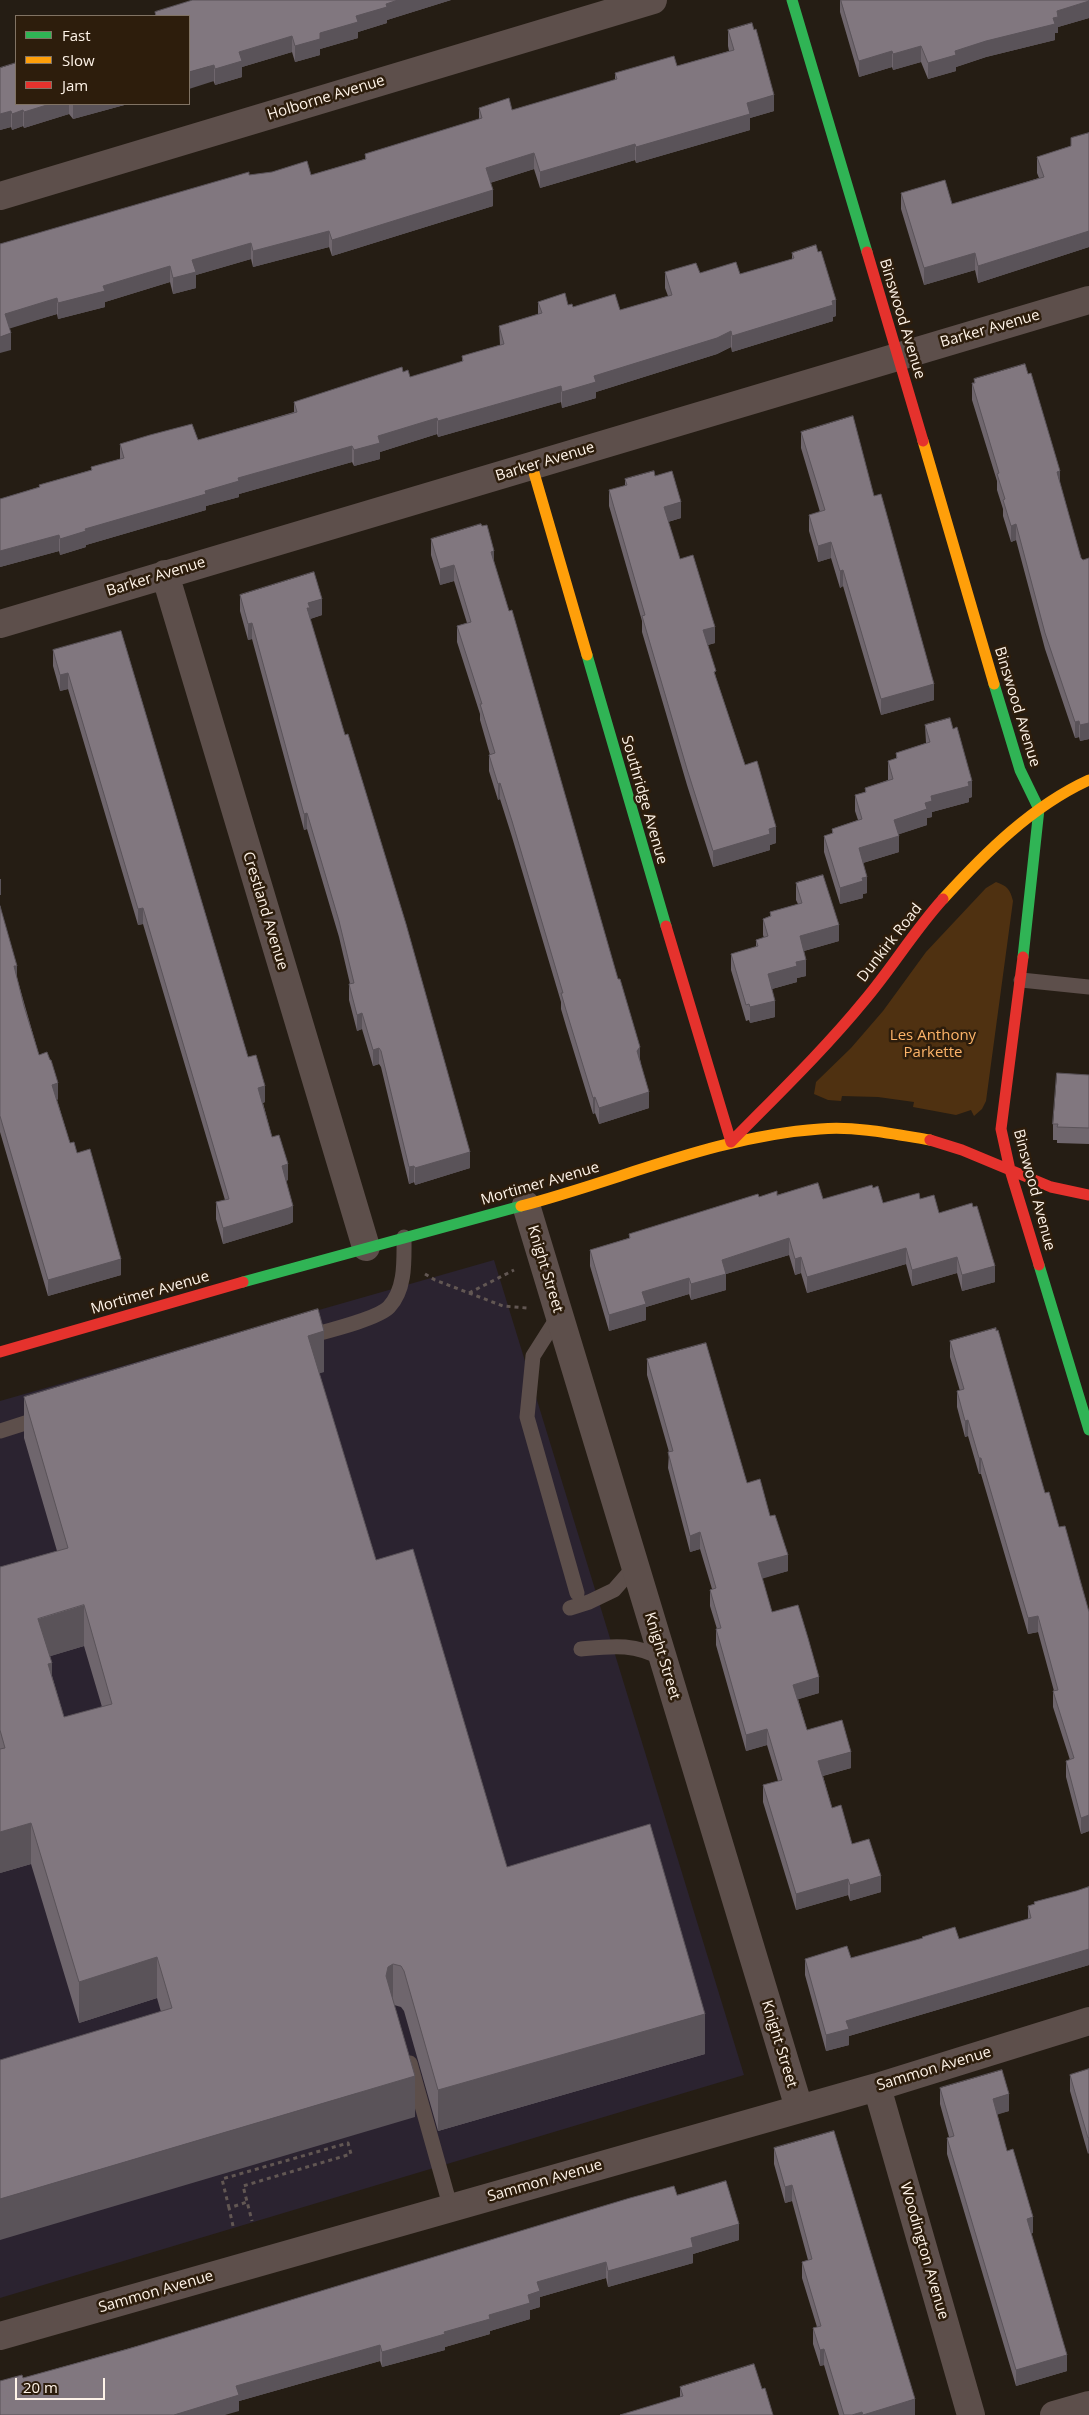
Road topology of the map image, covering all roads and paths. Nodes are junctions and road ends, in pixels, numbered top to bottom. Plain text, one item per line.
1 (653, 0) edge
2 (792, 0) edge
3 (0, 196) edge
4 (1089, 300) edge
5 (897, 357) junction
6 (532, 466) junction
7 (165, 574) junction
8 (0, 624) edge
9 (1089, 780) edge
10 (1039, 809) junction
11 (1021, 980) junction
12 (1089, 987) edge
13 (731, 1142) junction
14 (1010, 1170) junction
15 (1089, 1195) edge
16 (526, 1204) junction
17 (404, 1237) junction
18 (366, 1247) junction
19 (522, 1266) dead end
20 (423, 1272) dead end
21 (468, 1293) junction
22 (533, 1309) dead end
23 (559, 1315) junction
24 (287, 1343) edge
25 (0, 1350) edge
26 (56, 1414) edge
27 (1089, 1430) edge
28 (0, 1431) edge
29 (635, 1566) junction
30 (577, 1593) dead end
31 (570, 1608) dead end
32 (581, 1649) dead end
33 (663, 1659) junction
34 (1089, 2021) edge
35 (406, 2051) edge
36 (877, 2086) junction
37 (799, 2108) junction
38 (227, 2172) dead end
39 (229, 2177) junction
40 (247, 2202) junction
41 (229, 2208) junction
42 (451, 2209) junction
43 (252, 2221) dead end
44 (233, 2226) dead end
45 (0, 2336) edge
46 (1089, 2405) edge
47 (971, 2415) edge
48 (1054, 2415) edge

1 - 3 street, Holborne Avenue
2 - 5 street, Binswood Avenue
4 - 5 street, Barker Avenue
5 - 6 street, Barker Avenue
5 - 10 street, Binswood Avenue
6 - 7 street, Barker Avenue
6 - 13 street, Southridge Avenue
7 - 8 street, Barker Avenue
7 - 18 street, Crestland Avenue
9 - 10 street, Dunkirk Road
10 - 11 street, Binswood Avenue
10 - 13 street, Dunkirk Road
11 - 12 lane
11 - 14 street, Binswood Avenue
13 - 14 street, Mortimer Avenue
13 - 16 street, Mortimer Avenue
14 - 15 street, Mortimer Avenue
14 - 27 street, Binswood Avenue
16 - 17 street, Mortimer Avenue
16 - 23 street, Knight Street
17 - 18 street, Mortimer Avenue
17 - 24 lane
18 - 25 street, Mortimer Avenue
19 - 21 path
20 - 21 path
21 - 22 path
23 - 29 street, Knight Street
23 - 30 lane
26 - 28 lane
29 - 31 lane
29 - 33 street, Knight Street
32 - 33 lane
33 - 37 street, Knight Street
34 - 36 street, Sammon Avenue
35 - 42 lane
36 - 37 street, Sammon Avenue
36 - 47 street, Woodington Avenue
37 - 42 street, Sammon Avenue
38 - 39 path
39 - 40 path
39 - 41 path
40 - 41 path
40 - 43 path
41 - 44 path
42 - 45 street, Sammon Avenue
46 - 48 street

